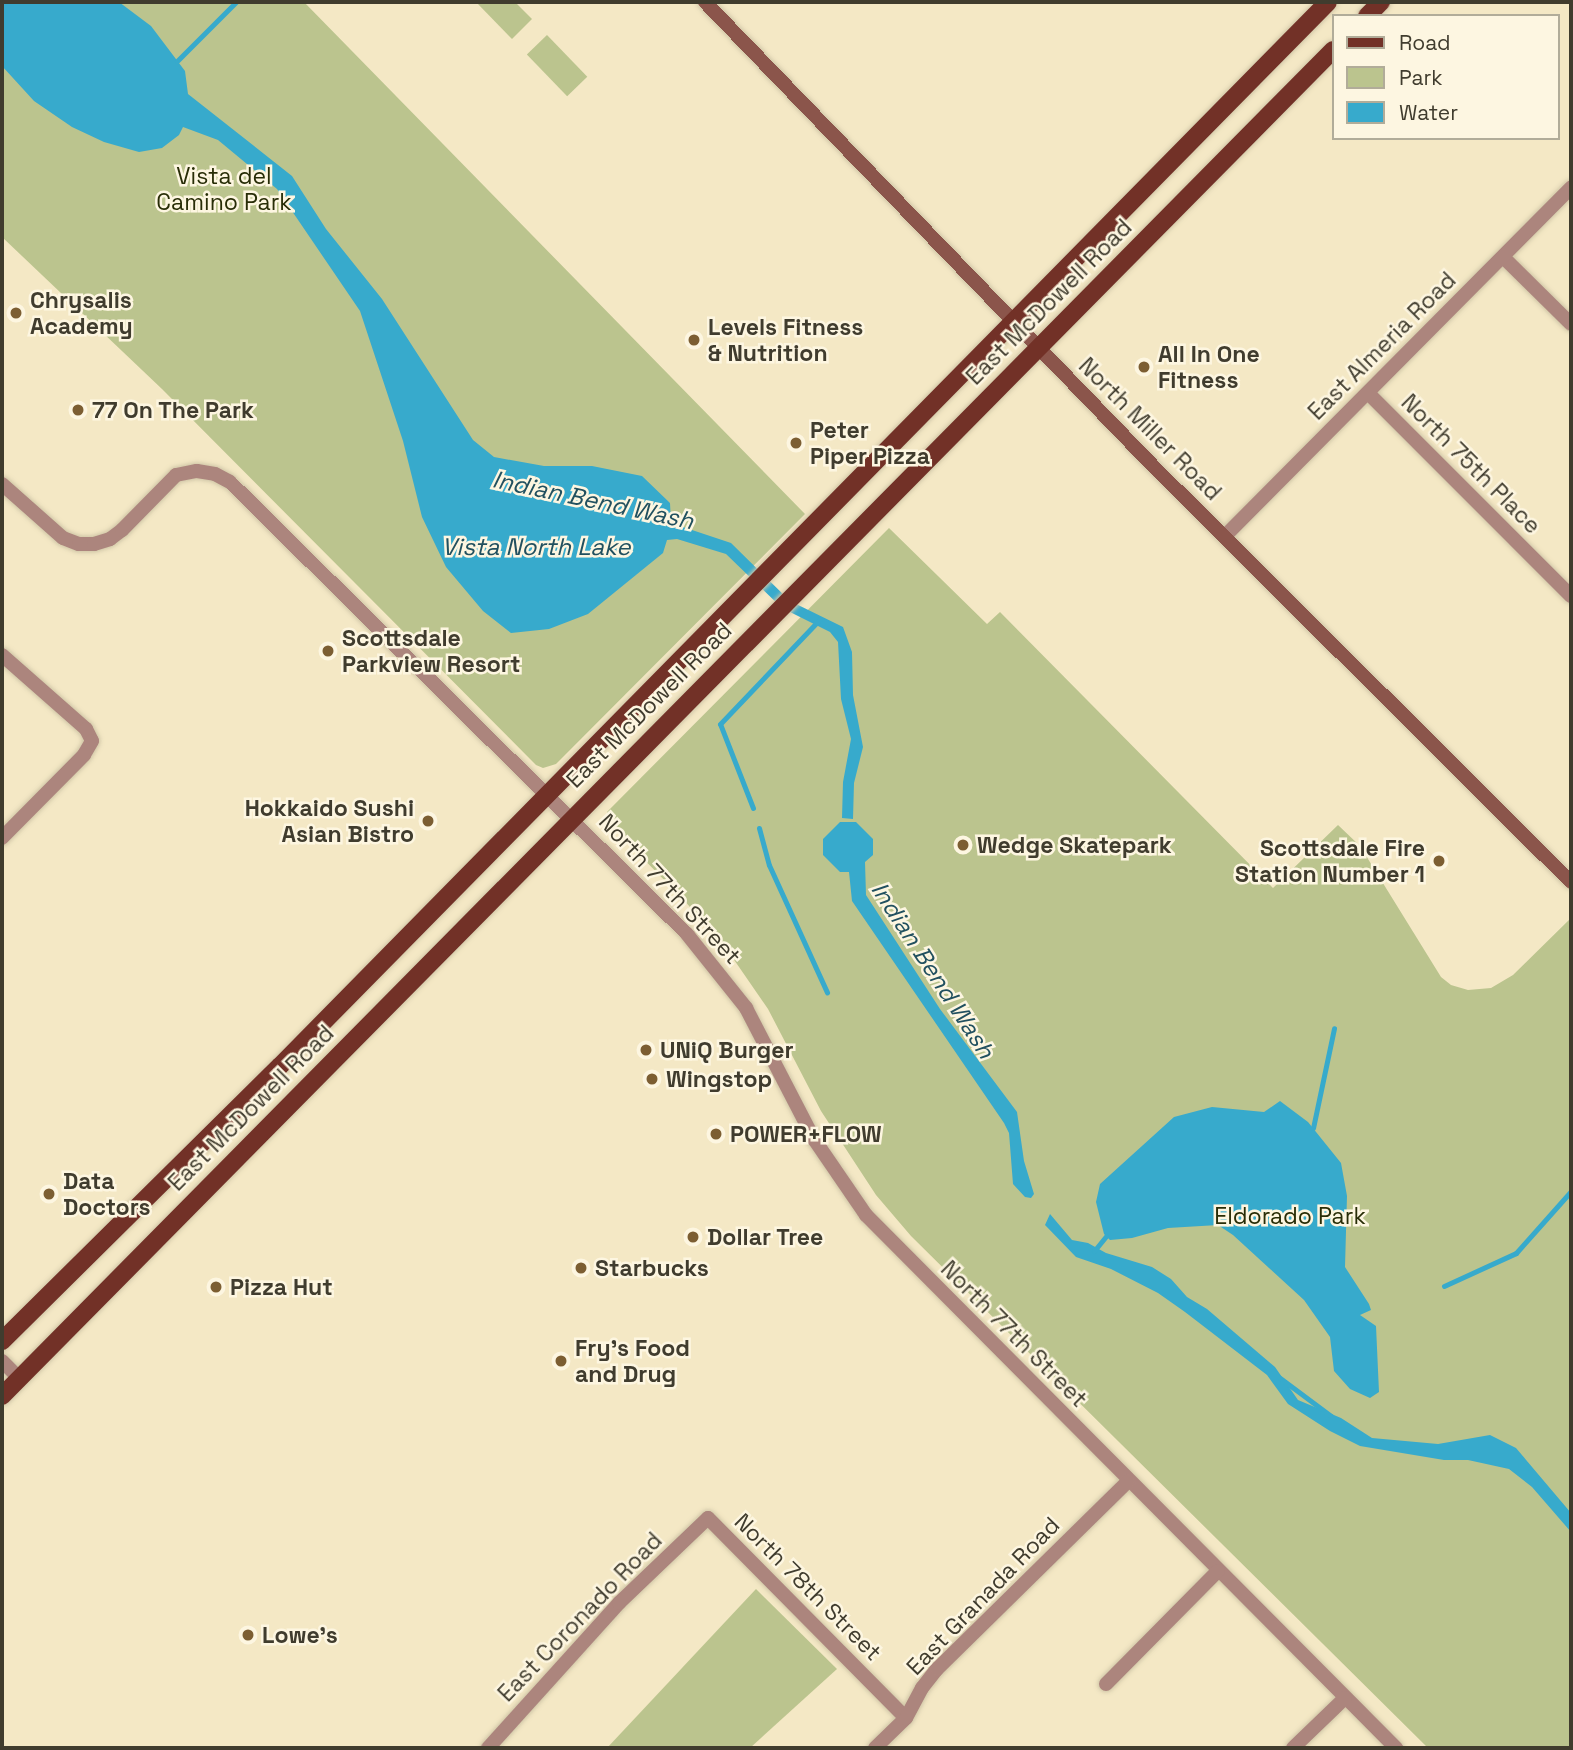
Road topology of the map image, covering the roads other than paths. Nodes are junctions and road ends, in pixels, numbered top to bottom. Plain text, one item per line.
1 (705, 2) edge
2 (1328, 2) edge
3 (1332, 51) edge
4 (1571, 188) edge
5 (1503, 257) junction
6 (1013, 322) junction
7 (1571, 324) edge
8 (1038, 348) junction
9 (1368, 393) junction
10 (2, 484) edge
11 (1225, 536) junction
12 (1571, 596) edge
13 (2, 655) edge
14 (548, 794) junction
15 (572, 817) junction
16 (2, 838) edge
17 (1571, 881) edge
18 (2, 1341) edge
19 (2, 1361) edge
20 (19, 1378) junction
21 (2, 1396) edge
22 (1128, 1480) junction
23 (708, 1518) joint
24 (1218, 1571) junction
25 (1106, 1684) dead end
26 (1345, 1698) junction
27 (906, 1718) junction
28 (488, 1748) edge
29 (875, 1748) edge
30 (1293, 1748) edge
31 (1395, 1748) edge

1 - 6 street, North Miller Road
2 - 6 main road, East McDowell Road
3 - 8 main road, East McDowell Road
4 - 5 street, East Almeria Road
5 - 7 street
5 - 9 street, East Almeria Road
6 - 8 street, North Miller Road
6 - 14 main road, East McDowell Road
8 - 11 street, North Miller Road
8 - 15 main road, East McDowell Road
9 - 11 street, East Almeria Road
9 - 12 street, North 75th Place
10 - 14 street, North 77th Street
11 - 17 street, North Miller Road
13 - 16 street
14 - 15 street, North 77th Street
14 - 18 main road, East McDowell Road
15 - 20 main road, East McDowell Road
15 - 22 street, North 77th Street
19 - 20 street
20 - 21 main road, East McDowell Road
22 - 24 street, North 77th Street
22 - 27 street, East Granada Road
23 - 27 street, North 78th Street
23 - 28 street, East Coronado Road
24 - 25 street
24 - 26 street, North 77th Street
26 - 30 street
26 - 31 street, North 77th Street
27 - 29 street, East Granada Road

